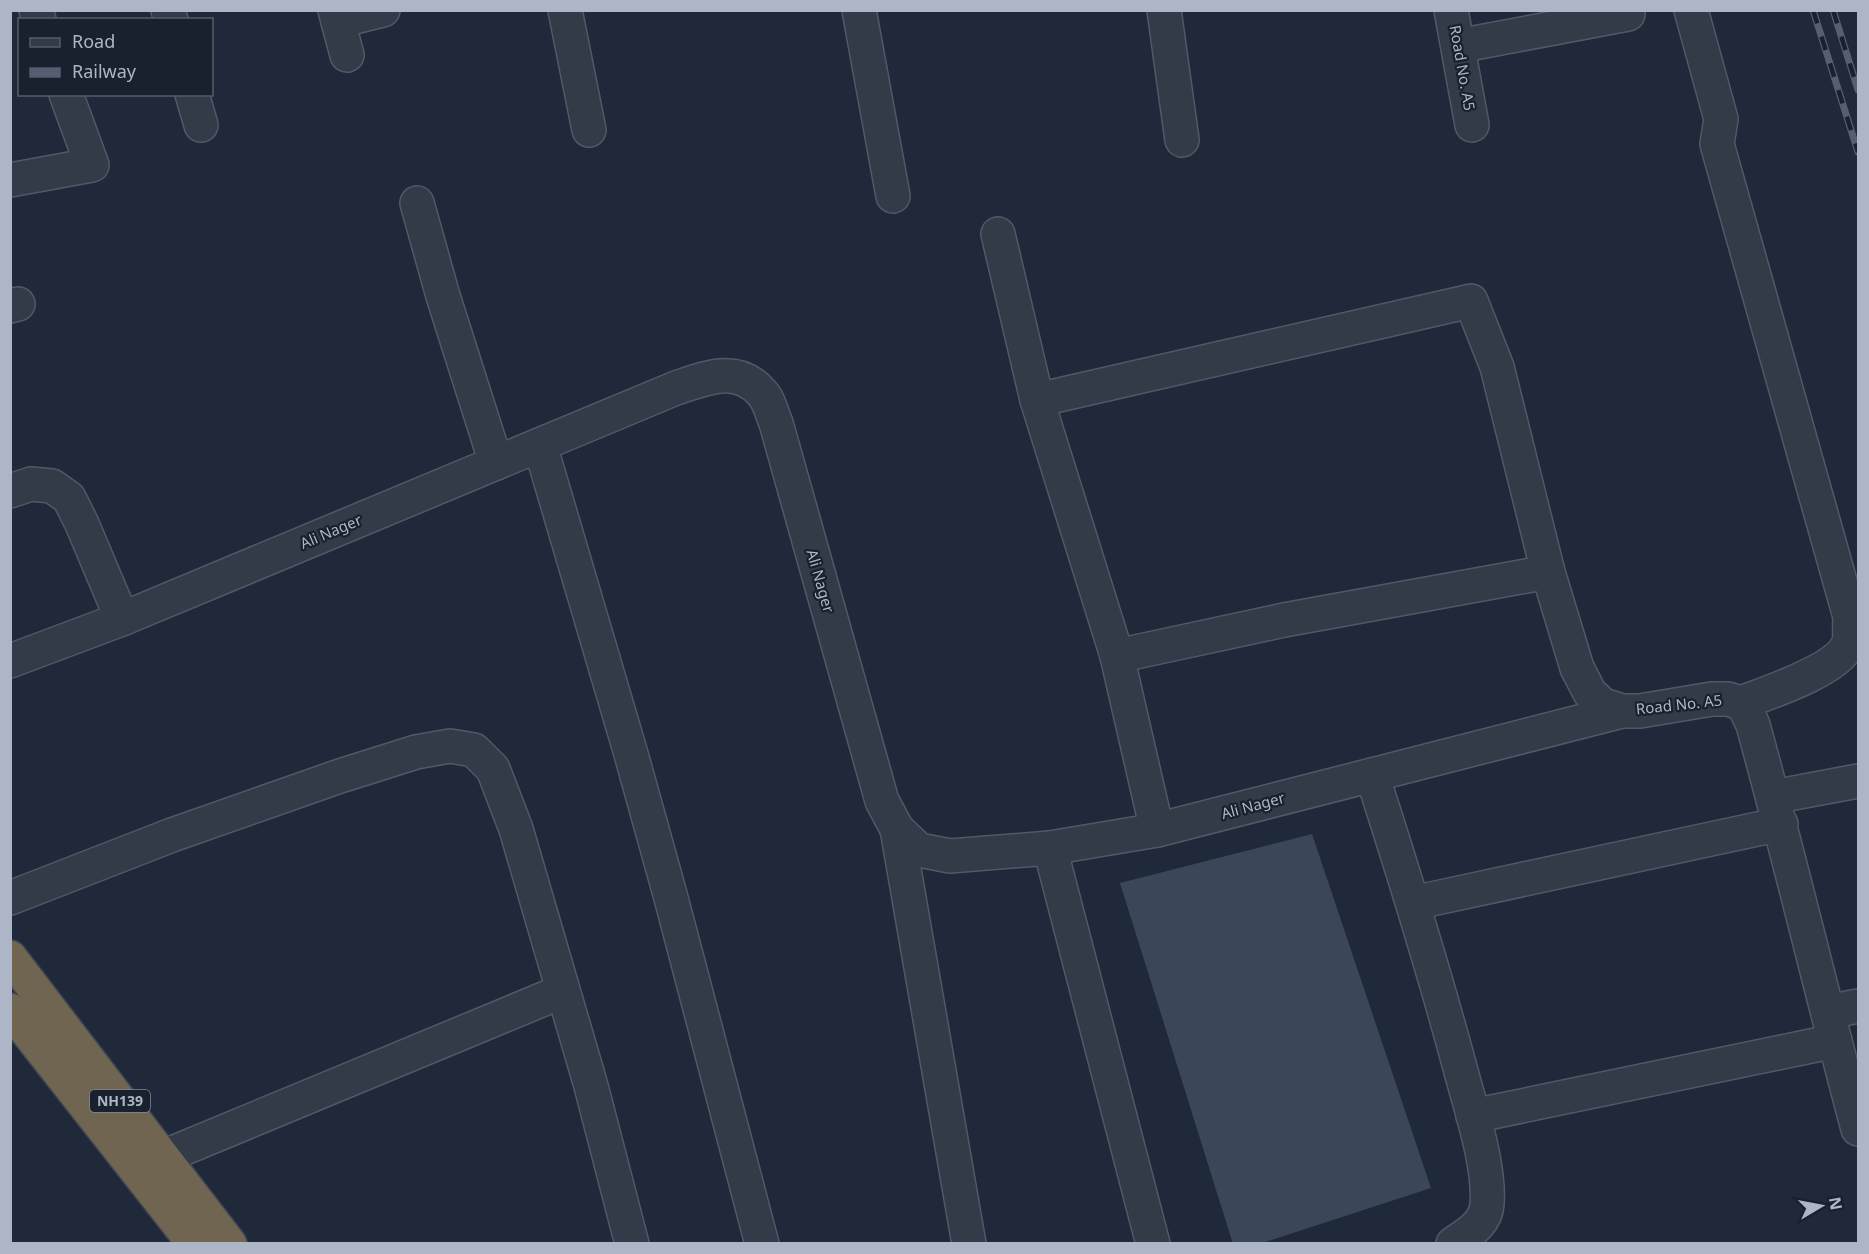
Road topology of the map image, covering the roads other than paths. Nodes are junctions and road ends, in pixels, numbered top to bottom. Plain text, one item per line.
1 (383, 10) edge
2 (565, 10) edge
3 (859, 10) edge
4 (1164, 10) edge
5 (1452, 10) edge
6 (1691, 10) edge
7 (1628, 14) dead end
8 (336, 16) edge
9 (1458, 46) junction
10 (347, 55) dead end
11 (67, 96) edge
12 (193, 96) edge
13 (201, 125) dead end
14 (1472, 125) dead end
15 (589, 130) dead end
16 (1182, 140) dead end
17 (10, 180) edge
18 (893, 196) dead end
19 (417, 203) dead end
20 (998, 234) dead end
21 (1036, 400) junction
22 (540, 445) junction
23 (496, 463) junction
24 (10, 490) edge
25 (1548, 572) junction
26 (122, 620) junction
27 (1117, 656) junction
28 (10, 661) edge
29 (1741, 703) junction
30 (1622, 711) junction
31 (1372, 775) junction
32 (1858, 781) edge
33 (1777, 811) junction
34 (897, 829) junction
35 (1157, 831) junction
36 (1050, 848) junction
37 (10, 898) edge
38 (1413, 903) junction
39 (10, 957) edge
40 (563, 991) junction
41 (10, 1010) edge
42 (1840, 1020) edge
43 (1473, 1116) junction
44 (1858, 1129) edge
45 (149, 1164) junction
46 (194, 1244) edge
47 (230, 1244) edge
48 (632, 1244) edge
49 (762, 1244) edge
50 (969, 1244) edge
51 (1153, 1244) edge
52 (1453, 1244) edge

1 - 8 street
2 - 15 street
3 - 18 street
4 - 16 street
5 - 9 street, Road No. A5
6 - 29 street
7 - 9 street
8 - 10 street
9 - 14 street, Road No. A5
11 - 17 street
12 - 13 street
19 - 23 street
20 - 21 street
21 - 25 street, Road No. A5
21 - 27 street
22 - 23 street, Ali Nager
22 - 34 street, Ali Nager
22 - 49 street
23 - 26 street, Ali Nager
24 - 26 street
25 - 27 street
25 - 30 street, Road No. A5
26 - 28 street, Ali Nager
27 - 35 street
29 - 30 street, Road No. A5
29 - 33 street, Road No. A5
30 - 31 street, Ali Nager
31 - 35 street, Ali Nager
31 - 38 street
32 - 33 street
33 - 38 street
33 - 42 street, Road No. A5
34 - 36 street, Ali Nager
34 - 50 street
35 - 36 street, Ali Nager
36 - 51 street
37 - 40 street
38 - 43 street
39 - 45 highway, NH139
40 - 45 street
40 - 48 street
41 - 45 highway, NH139
42 - 43 street
42 - 44 street, Road No. A5
43 - 52 street
45 - 46 highway, NH139
45 - 47 highway, NH139

